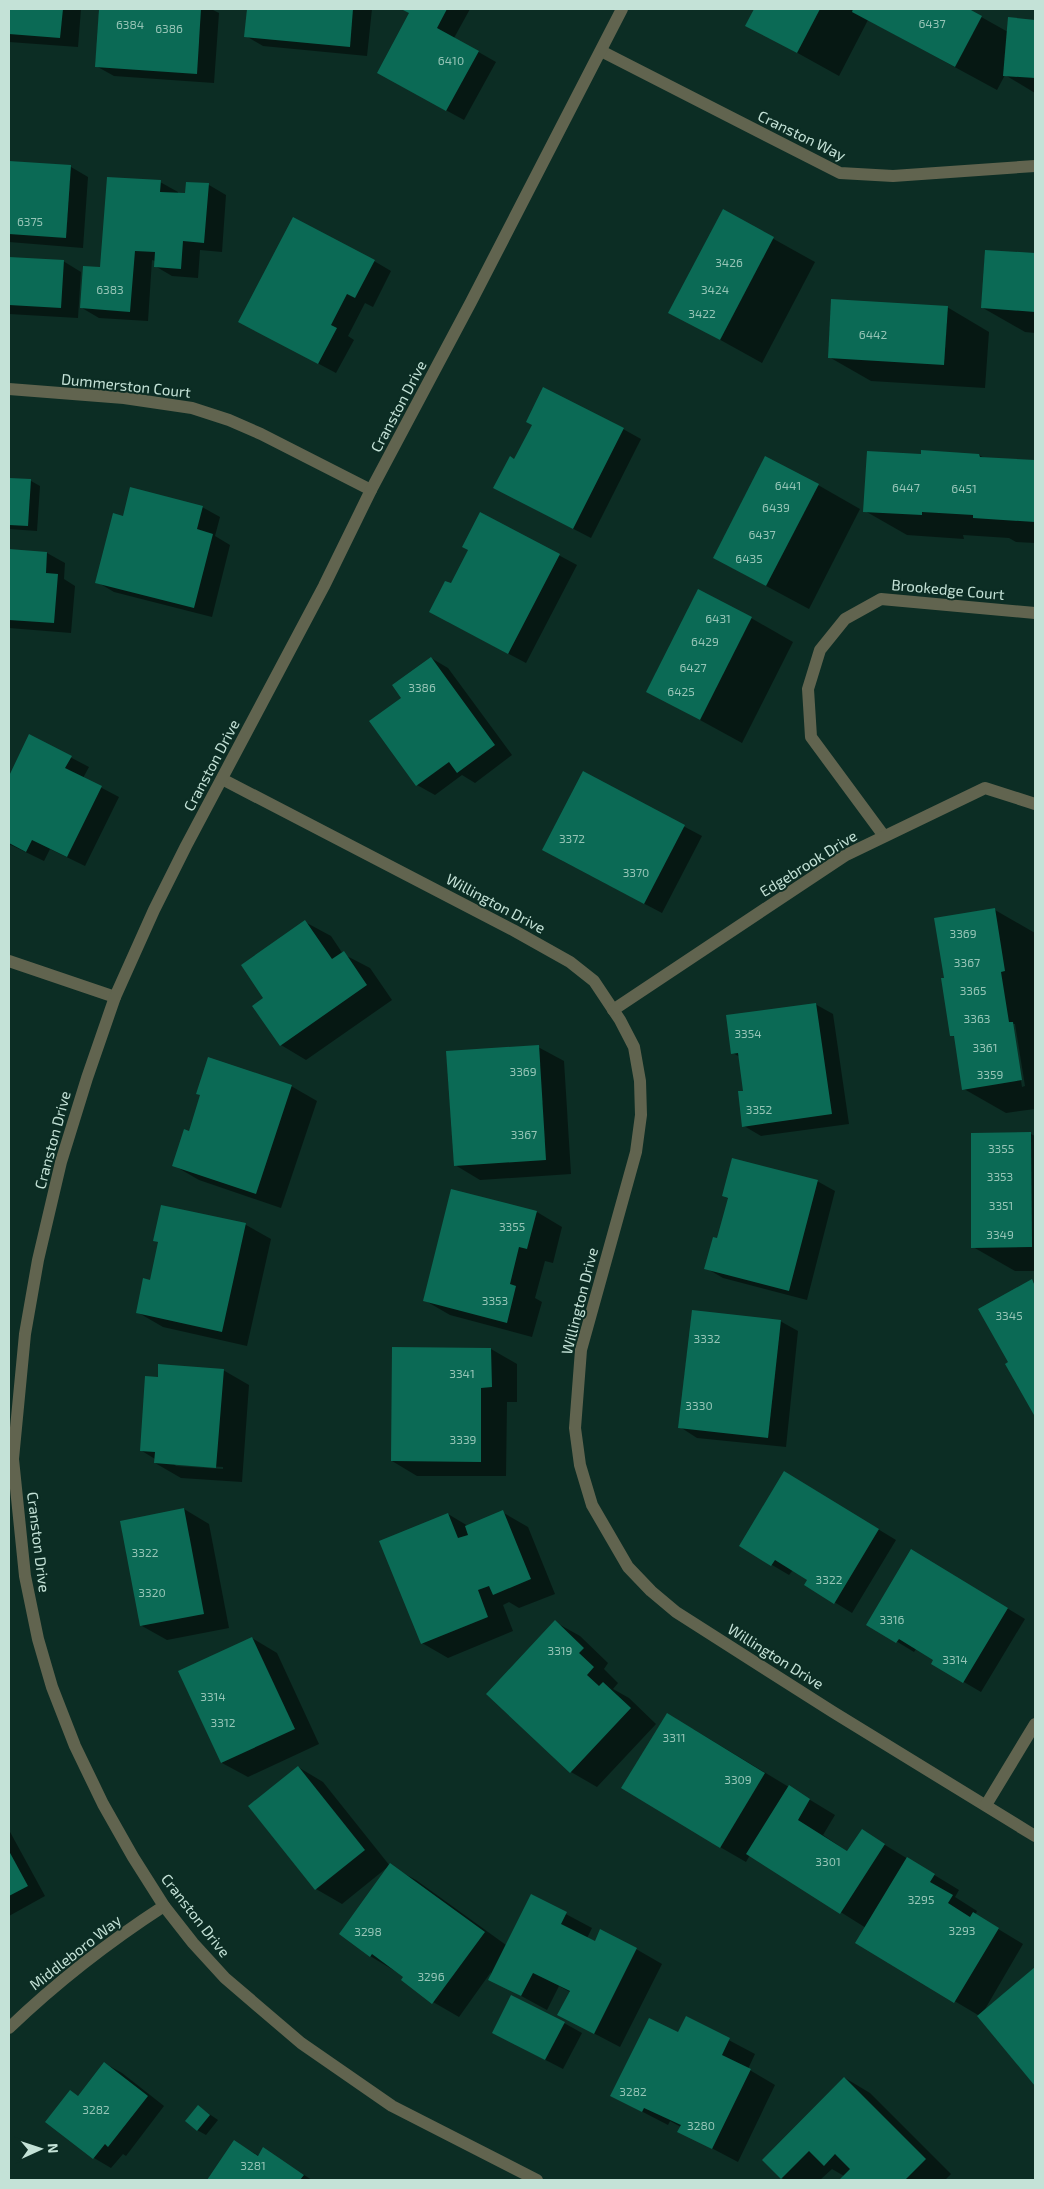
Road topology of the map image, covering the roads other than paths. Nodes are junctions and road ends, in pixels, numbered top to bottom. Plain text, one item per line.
1 (622, 9) edge
2 (601, 51) junction
3 (1035, 166) edge
4 (9, 390) edge
5 (371, 490) junction
6 (1035, 612) edge
7 (222, 779) junction
8 (1035, 804) edge
9 (884, 836) junction
10 (9, 961) edge
11 (115, 997) junction
12 (613, 1010) junction
13 (11, 1459) edge
14 (1035, 1724) edge
15 (986, 1806) junction
16 (1035, 1836) edge
17 (164, 1906) junction
18 (9, 2028) edge
19 (537, 2180) edge

1 - 2 street, Cranston Drive
2 - 3 street, Cranston Way
2 - 5 street, Cranston Drive
4 - 5 street, Dummerston Court
5 - 7 street, Cranston Drive
6 - 9 street, Brookedge Court
7 - 11 street, Cranston Drive
7 - 12 street, Willington Drive
8 - 9 street, Edgebrook Drive
9 - 12 street, Edgebrook Drive
10 - 11 street
11 - 13 street, Cranston Drive
12 - 15 street, Willington Drive
13 - 17 street, Cranston Drive
14 - 15 street
15 - 16 street, Willington Drive
17 - 18 street, Middleboro Way
17 - 19 street, Cranston Drive

